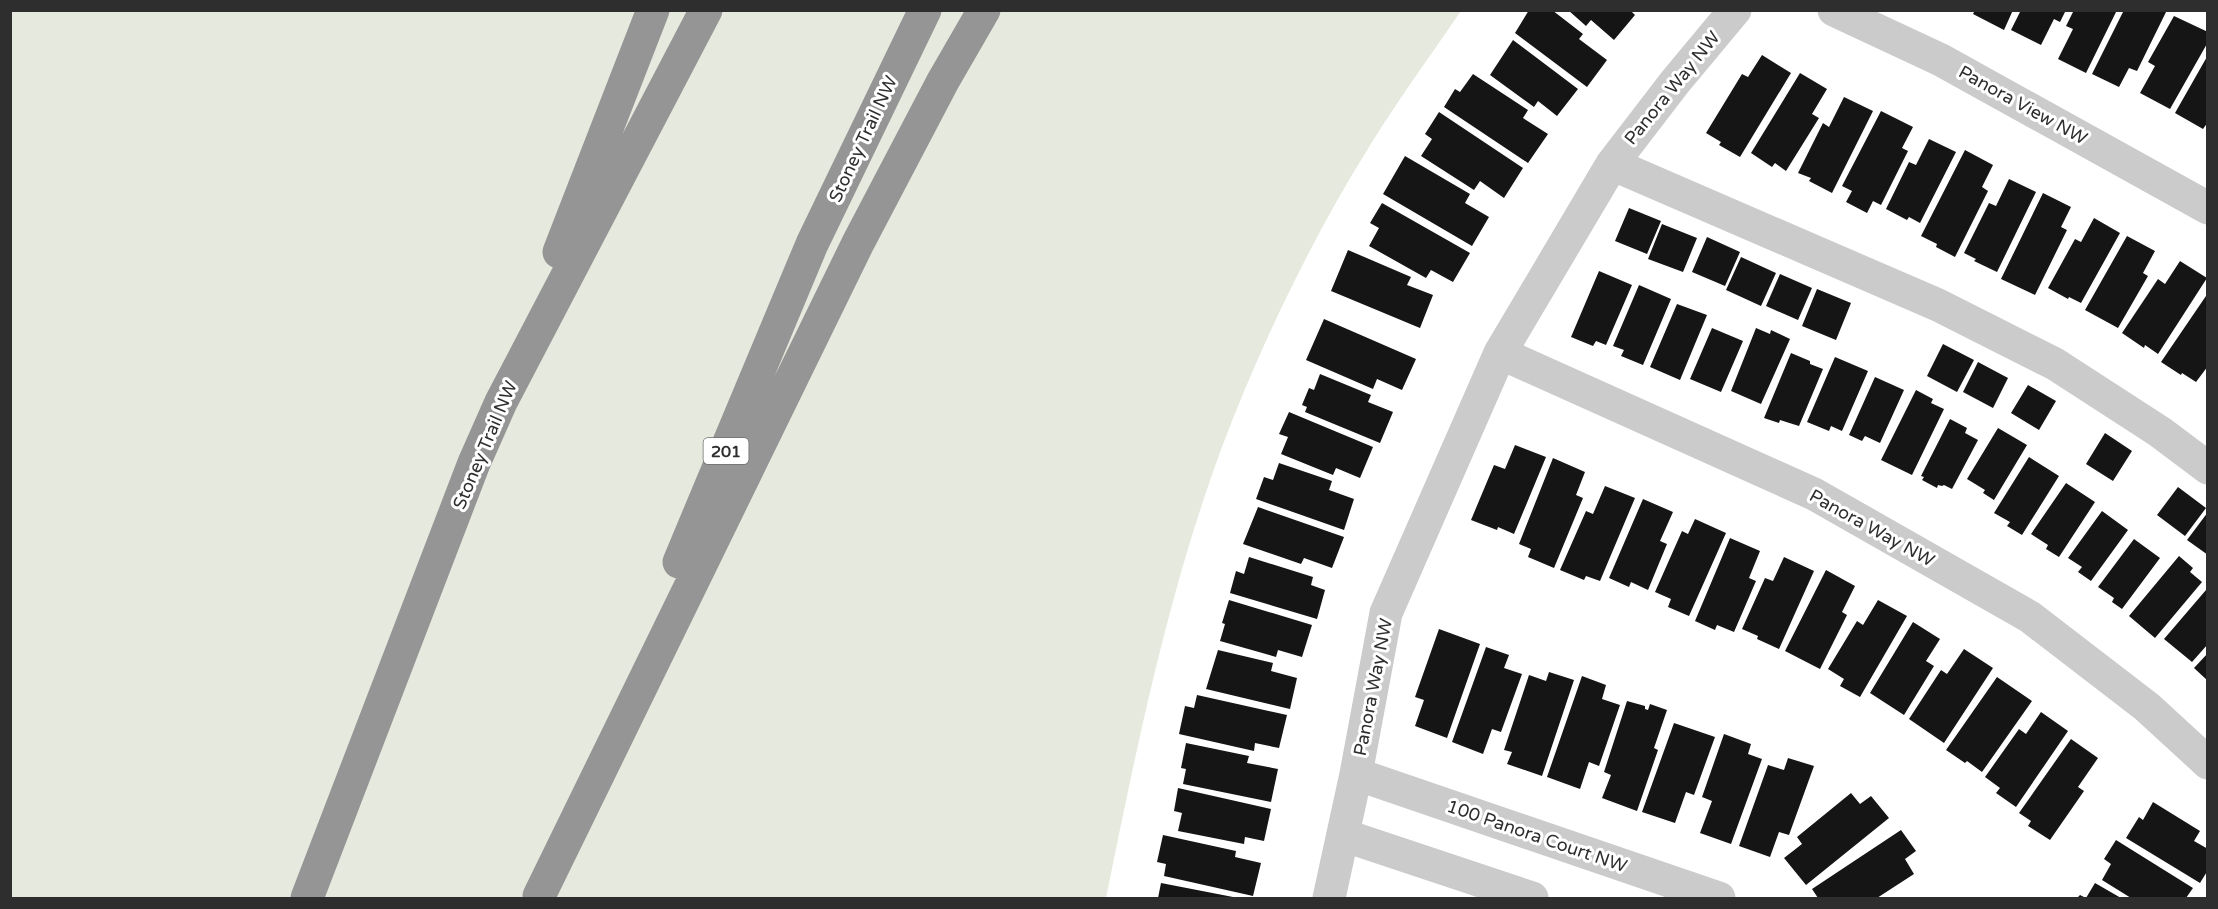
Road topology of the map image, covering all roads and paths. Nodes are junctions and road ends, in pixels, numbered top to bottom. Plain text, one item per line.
1 (653, 10) edge
2 (706, 10) edge
3 (925, 10) edge
4 (984, 10) edge
5 (1736, 10) edge
6 (1834, 10) edge
7 (1612, 164) junction
8 (2208, 208) edge
9 (1500, 353) junction
10 (501, 402) junction
11 (2208, 468) edge
12 (2208, 763) edge
13 (1356, 774) junction
14 (1343, 835) junction
15 (539, 897) edge
16 (307, 898) edge
17 (1329, 898) edge
18 (1532, 898) edge
19 (1719, 898) edge

1 - 10 highway
2 - 10 highway, Stoney Trail NW
3 - 15 highway, Stoney Trail NW / 201
4 - 15 highway
5 - 7 street, Panora Way NW
6 - 8 street, Panora View NW
7 - 9 street, Panora Way NW
7 - 11 street
9 - 12 street, Panora Way NW
9 - 13 street, Panora Way NW
10 - 16 highway, Stoney Trail NW
13 - 14 street, Panora Way NW
13 - 19 street, 100 Panora Court NW
14 - 17 street, Panora Way NW
14 - 18 street

